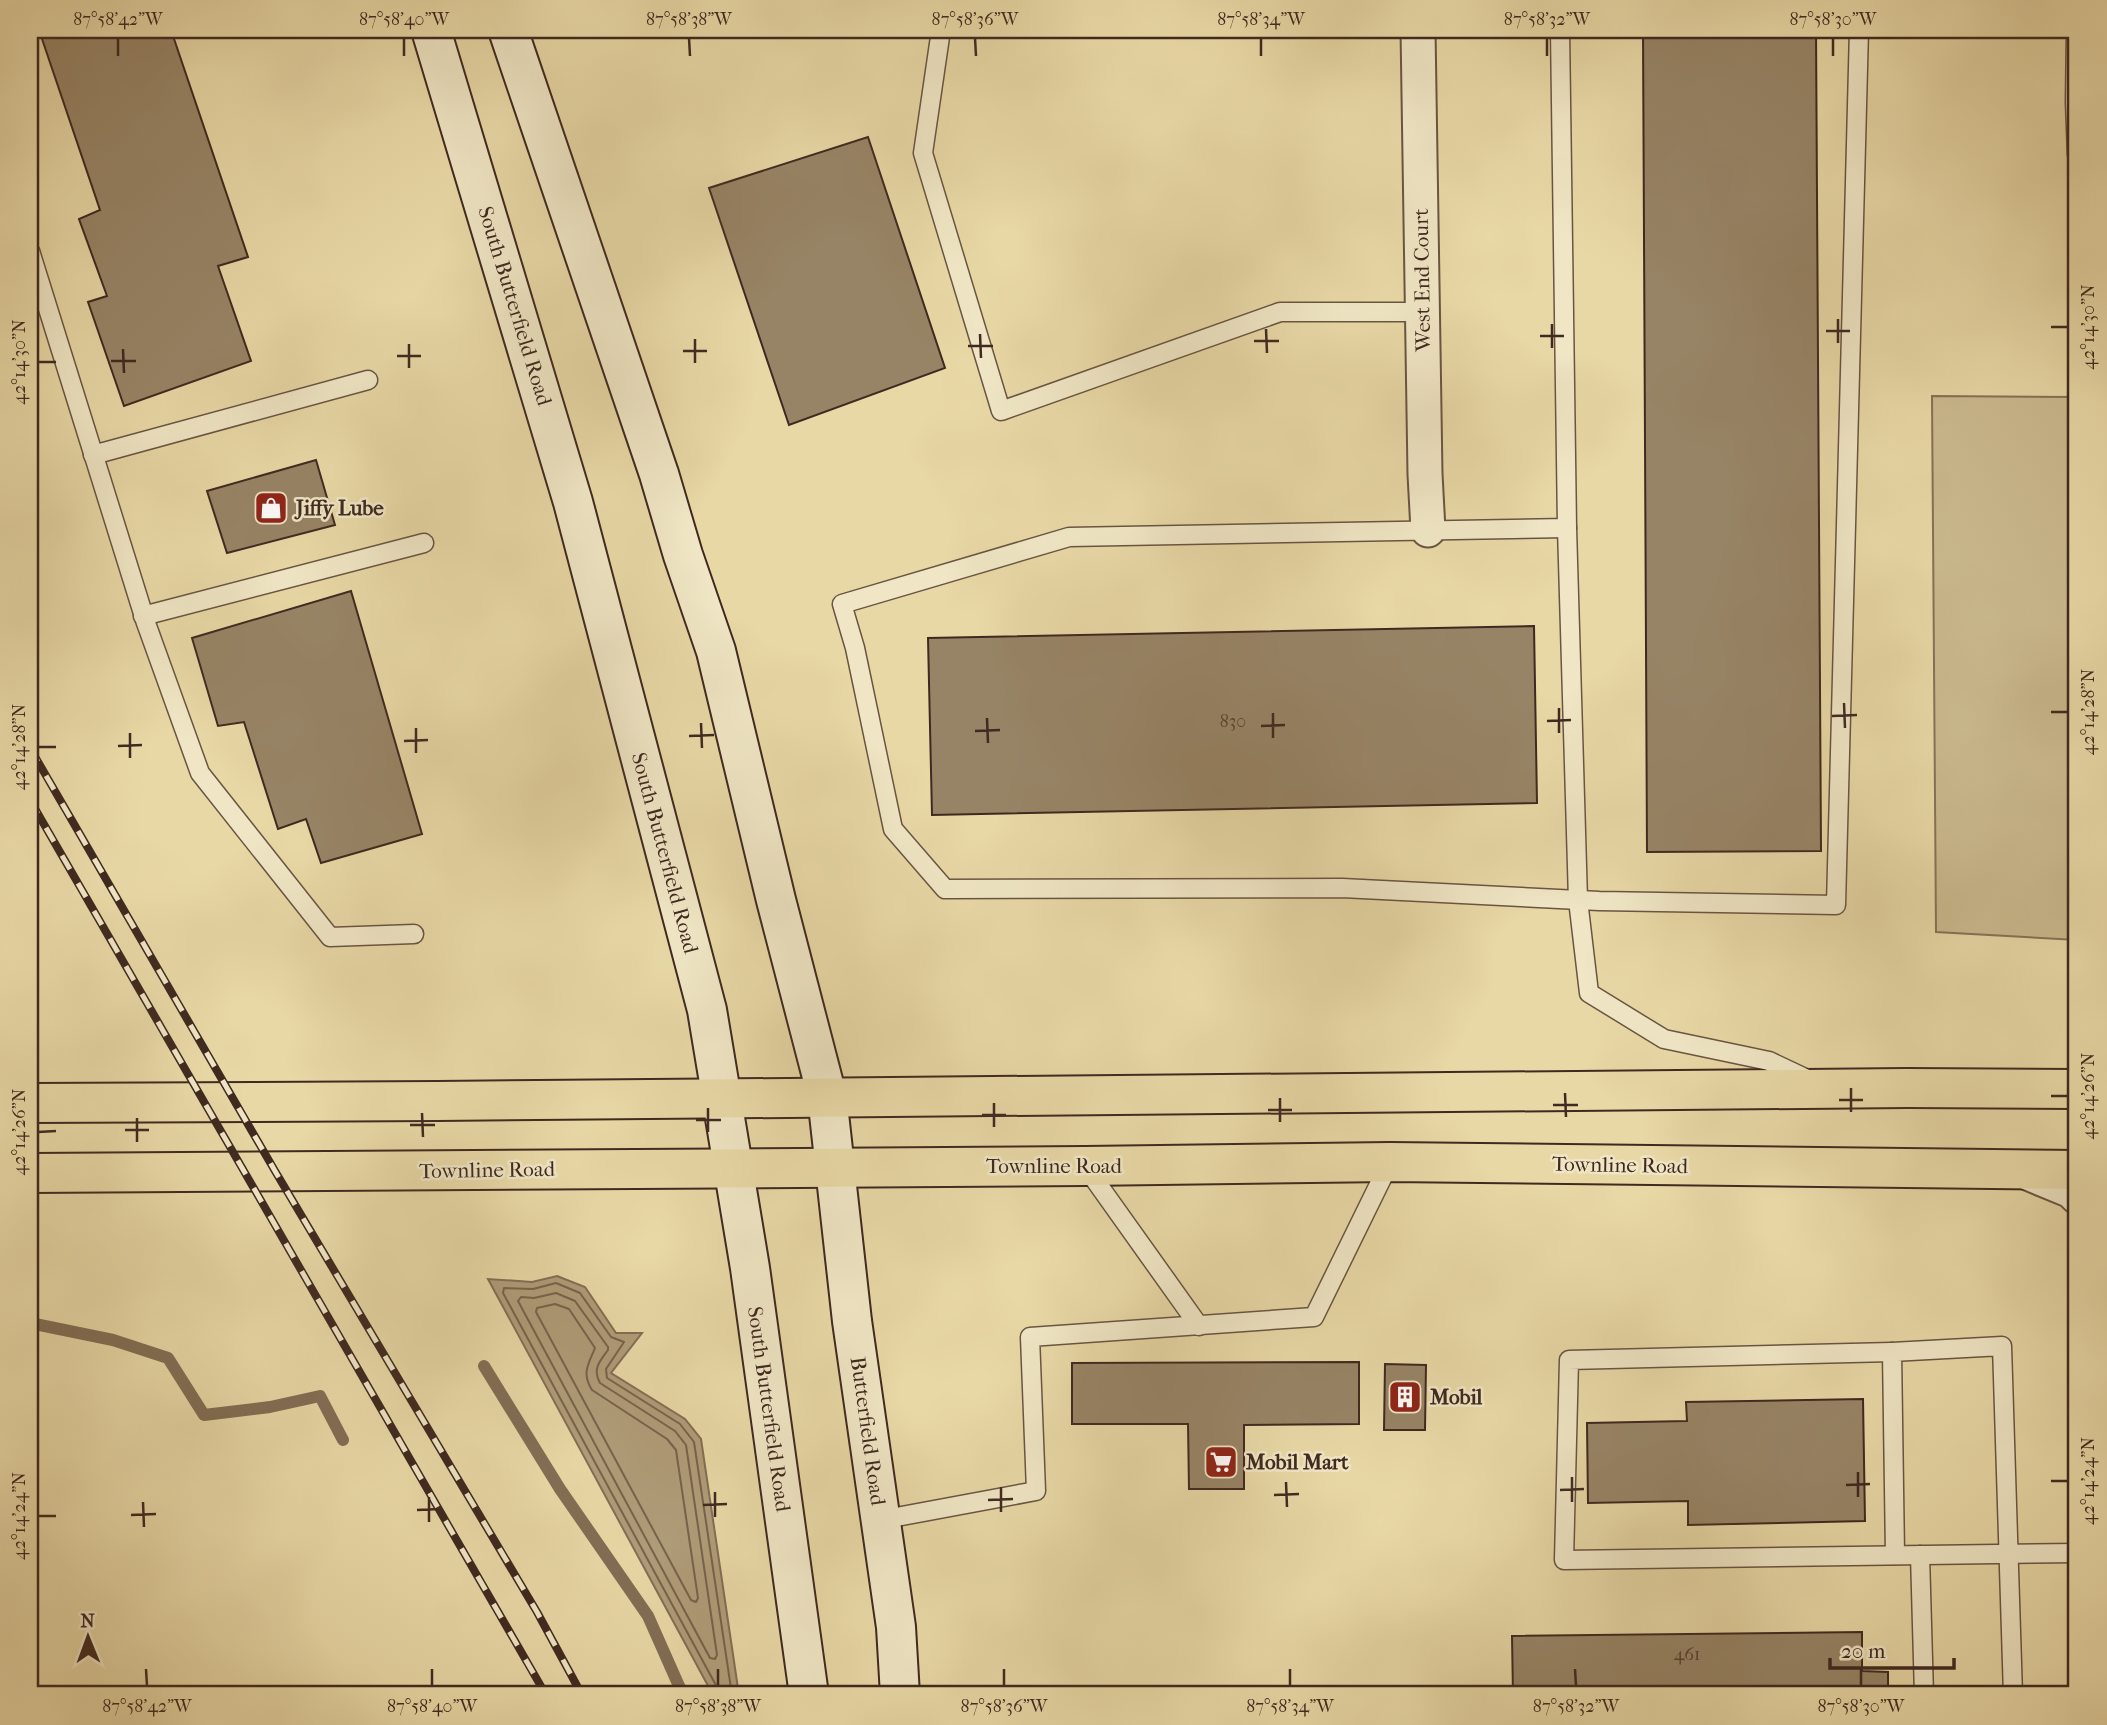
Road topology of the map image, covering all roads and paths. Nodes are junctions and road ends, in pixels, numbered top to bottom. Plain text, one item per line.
1 (431, 30) edge
2 (508, 30) edge
3 (941, 30) edge
4 (1418, 30) edge
5 (1560, 30) edge
6 (1859, 30) edge
7 (2076, 30) edge
8 (2077, 155) edge
9 (30, 251) edge
10 (1422, 312) junction
11 (368, 380) dead end
12 (93, 454) junction
13 (1567, 528) junction
14 (1428, 530) junction
15 (424, 543) dead end
16 (144, 616) junction
17 (1578, 900) junction
18 (414, 934) dead end
19 (1826, 1088) junction
20 (2077, 1089) edge
21 (827, 1096) junction
22 (721, 1097) junction
23 (30, 1102) edge
24 (1390, 1162) junction
25 (1085, 1166) junction
26 (835, 1167) junction
27 (733, 1168) junction
28 (2019, 1169) junction
29 (2077, 1170) edge
30 (30, 1173) edge
31 (2077, 1197) edge
32 (1199, 1326) junction
33 (1892, 1352) junction
34 (880, 1520) junction
35 (2008, 1553) junction
36 (2077, 1553) edge
37 (1895, 1555) junction
38 (1920, 1555) junction
39 (809, 1695) edge
40 (900, 1695) edge
41 (1924, 1695) edge
42 (2013, 1695) edge

1 - 22 main road, South Butterfield Road
2 - 21 main road
3 - 10 lane
4 - 10 street, West End Court
5 - 13 lane
6 - 17 lane
7 - 8 lane
9 - 12 lane
10 - 14 street, West End Court
11 - 12 lane
12 - 16 lane
13 - 14 lane
13 - 17 lane
14 - 17 lane
15 - 16 lane
16 - 18 lane
17 - 19 lane
19 - 20 main road
19 - 21 main road
21 - 22 main road
21 - 26 main road
22 - 23 main road
22 - 27 main road, South Butterfield Road
24 - 25 main road, Townline Road
24 - 28 main road, Townline Road
24 - 32 lane
25 - 26 main road, Townline Road
25 - 32 lane
26 - 27 main road, Townline Road
26 - 34 main road, Butterfield Road
27 - 30 main road, Townline Road
27 - 39 main road, South Butterfield Road
28 - 29 main road, Townline Road
28 - 31 street
32 - 34 lane
33 - 35 lane
33 - 37 lane
33 - 37 lane
34 - 40 main road, Butterfield Road
35 - 36 lane
35 - 38 lane
35 - 42 lane
37 - 38 lane
38 - 41 lane

